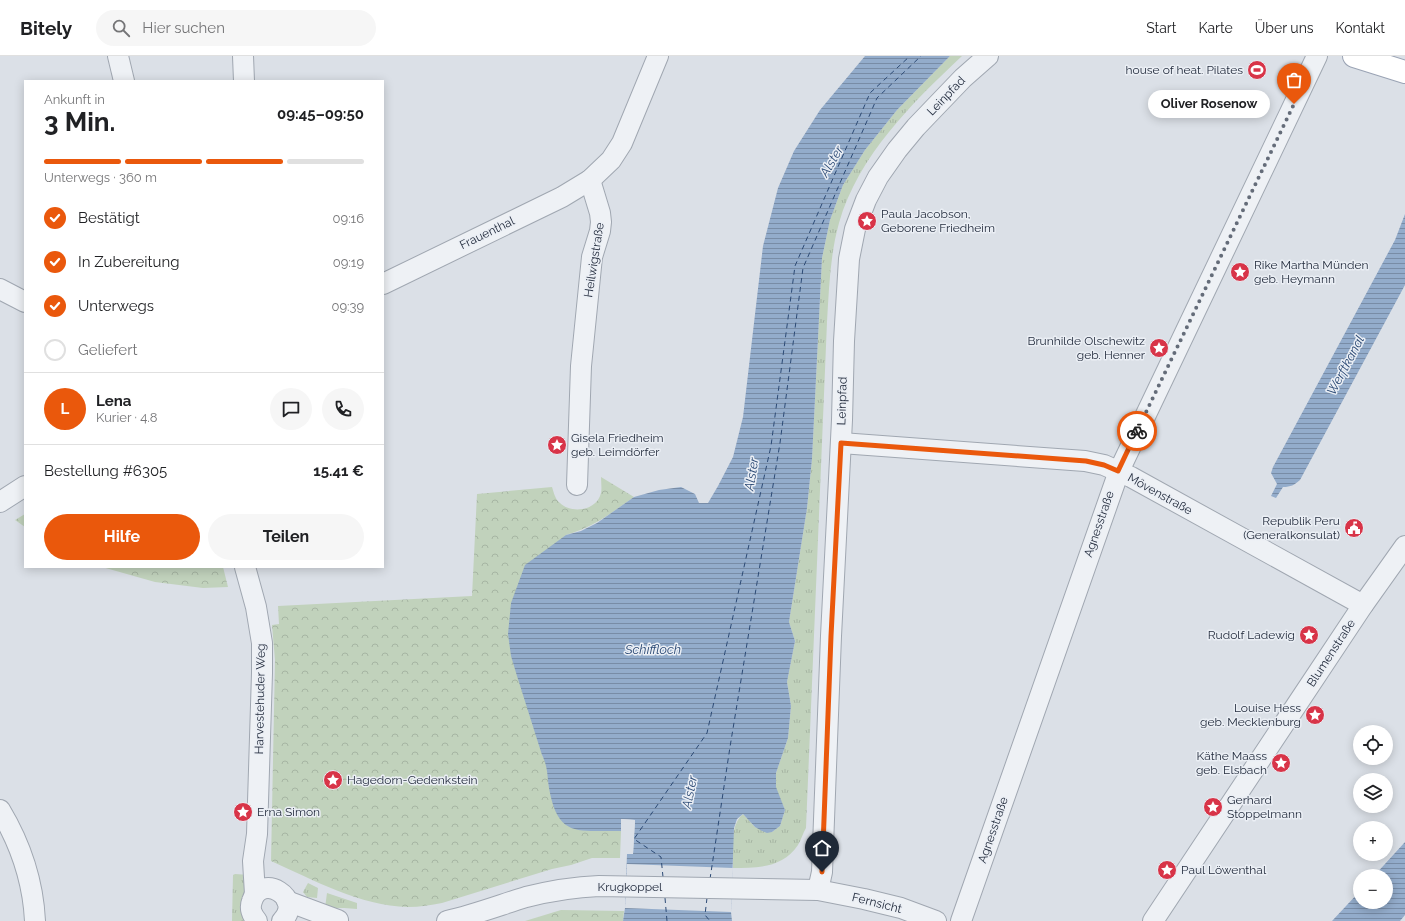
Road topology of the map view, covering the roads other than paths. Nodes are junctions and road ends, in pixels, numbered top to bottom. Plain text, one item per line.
1 (118, 56) edge
2 (243, 56) edge
3 (658, 56) edge
4 (988, 56) edge
5 (1317, 56) edge
6 (1354, 56) edge
7 (1405, 72) edge
8 (124, 80) edge
9 (244, 80) edge
10 (590, 180) junction
11 (384, 284) edge
12 (0, 289) edge
13 (24, 301) edge
14 (841, 443) junction
15 (1118, 471) junction
16 (577, 484) dead end
17 (24, 487) edge
18 (0, 502) edge
19 (1405, 546) edge
20 (245, 568) edge
21 (1363, 605) junction
22 (0, 810) edge
23 (818, 890) junction
24 (280, 908) edge
25 (255, 920) edge
26 (35, 921) edge
27 (338, 921) edge
28 (447, 921) edge
29 (936, 921) edge
30 (961, 921) edge
31 (1153, 921) edge

1 - 8 street
2 - 9 street
3 - 10 street
4 - 14 street, Leinpfad
5 - 15 street, Agnesstraße
6 - 7 main road
10 - 11 street, Frauenthal
10 - 16 street, Heilwigstraße
12 - 13 street
14 - 15 street, Mövenstraße
14 - 23 street, Leinpfad
15 - 21 street, Mövenstraße
15 - 30 street, Agnesstraße
17 - 18 street
19 - 21 street, Blumenstraße
20 - 24 street, Harvestehuder Weg
21 - 31 street, Blumenstraße
22 - 26 street
23 - 28 street, Krugkoppel
23 - 29 street, Fernsicht
24 - 25 street, Harvestehuder Weg
24 - 27 street

